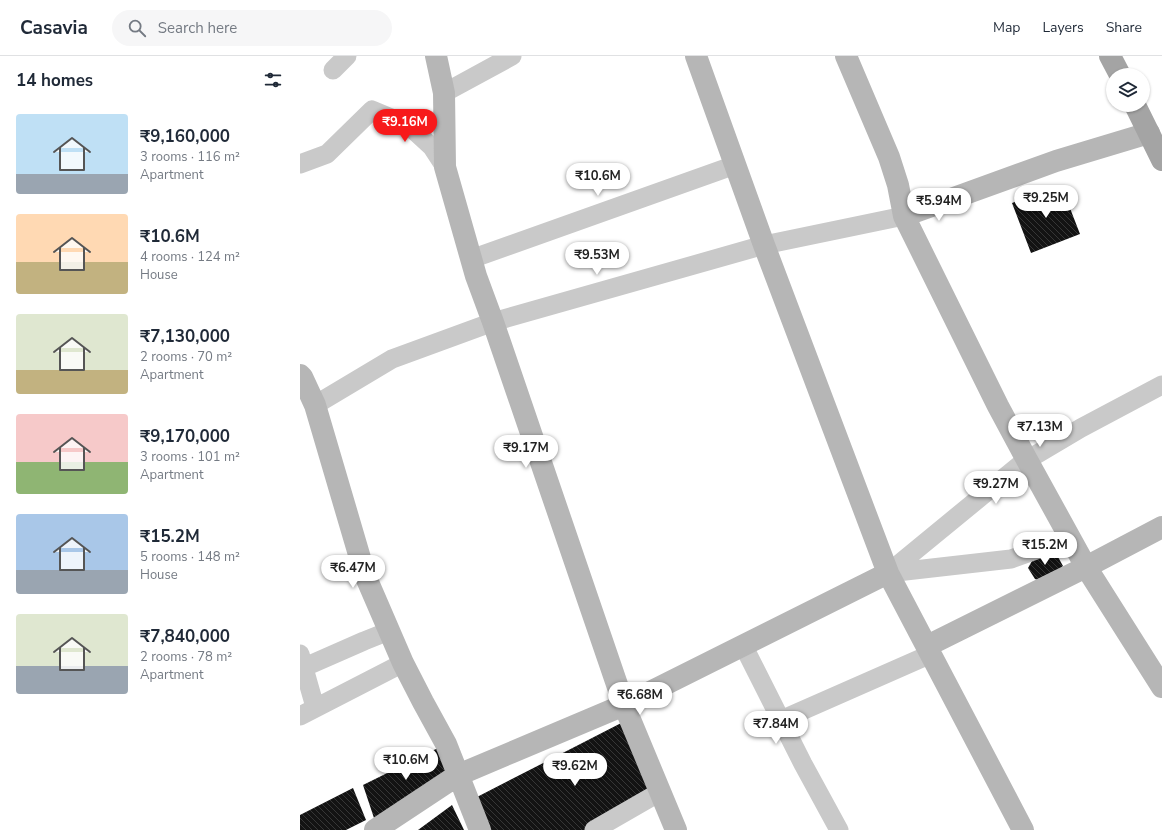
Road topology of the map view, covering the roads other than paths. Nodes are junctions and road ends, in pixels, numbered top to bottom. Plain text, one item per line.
1 (347, 56) edge
2 (436, 56) edge
3 (512, 56) edge
4 (696, 56) edge
5 (846, 56) edge
6 (1110, 56) edge
7 (1116, 68) edge
8 (333, 70) dead end
9 (444, 93) junction
10 (1141, 112) edge
11 (1155, 130) edge
12 (1162, 160) edge
13 (300, 164) edge
14 (735, 165) junction
15 (445, 167) junction
16 (904, 216) junction
17 (764, 244) junction
18 (472, 259) junction
19 (493, 322) junction
20 (300, 375) edge
21 (1162, 385) edge
22 (315, 405) junction
23 (1027, 460) junction
24 (1162, 527) edge
25 (1070, 538) junction
26 (1086, 567) junction
27 (888, 573) junction
28 (390, 631) junction
29 (743, 645) junction
30 (929, 650) junction
31 (301, 663) edge
32 (403, 663) junction
33 (1162, 687) edge
34 (624, 705) junction
35 (308, 712) edge
36 (781, 720) junction
37 (458, 775) junction
38 (660, 792) junction
39 (375, 830) edge
40 (480, 830) edge
41 (594, 830) edge
42 (676, 830) edge
43 (839, 830) edge
44 (1023, 830) edge

1 - 8 street
2 - 9 street
3 - 9 street
4 - 14 street
5 - 16 street
6 - 7 main road
9 - 15 street
10 - 11 main road
11 - 12 main road
11 - 16 street
13 - 15 street
14 - 17 street
14 - 18 street
15 - 18 street
16 - 17 street
16 - 23 street
17 - 19 street
17 - 27 street
18 - 19 street
19 - 22 street
19 - 34 street
20 - 22 street
21 - 23 street
22 - 28 street
23 - 25 street
23 - 27 street
24 - 26 street
25 - 26 street
25 - 27 street
26 - 30 street
26 - 33 street
27 - 29 street
27 - 30 street
28 - 31 street
28 - 32 street
29 - 34 street
29 - 36 street
30 - 36 street
30 - 44 street
31 - 35 street
32 - 35 street
32 - 37 street
34 - 37 street
34 - 38 street
36 - 43 street
37 - 39 street
37 - 40 street
38 - 41 street
38 - 42 street

